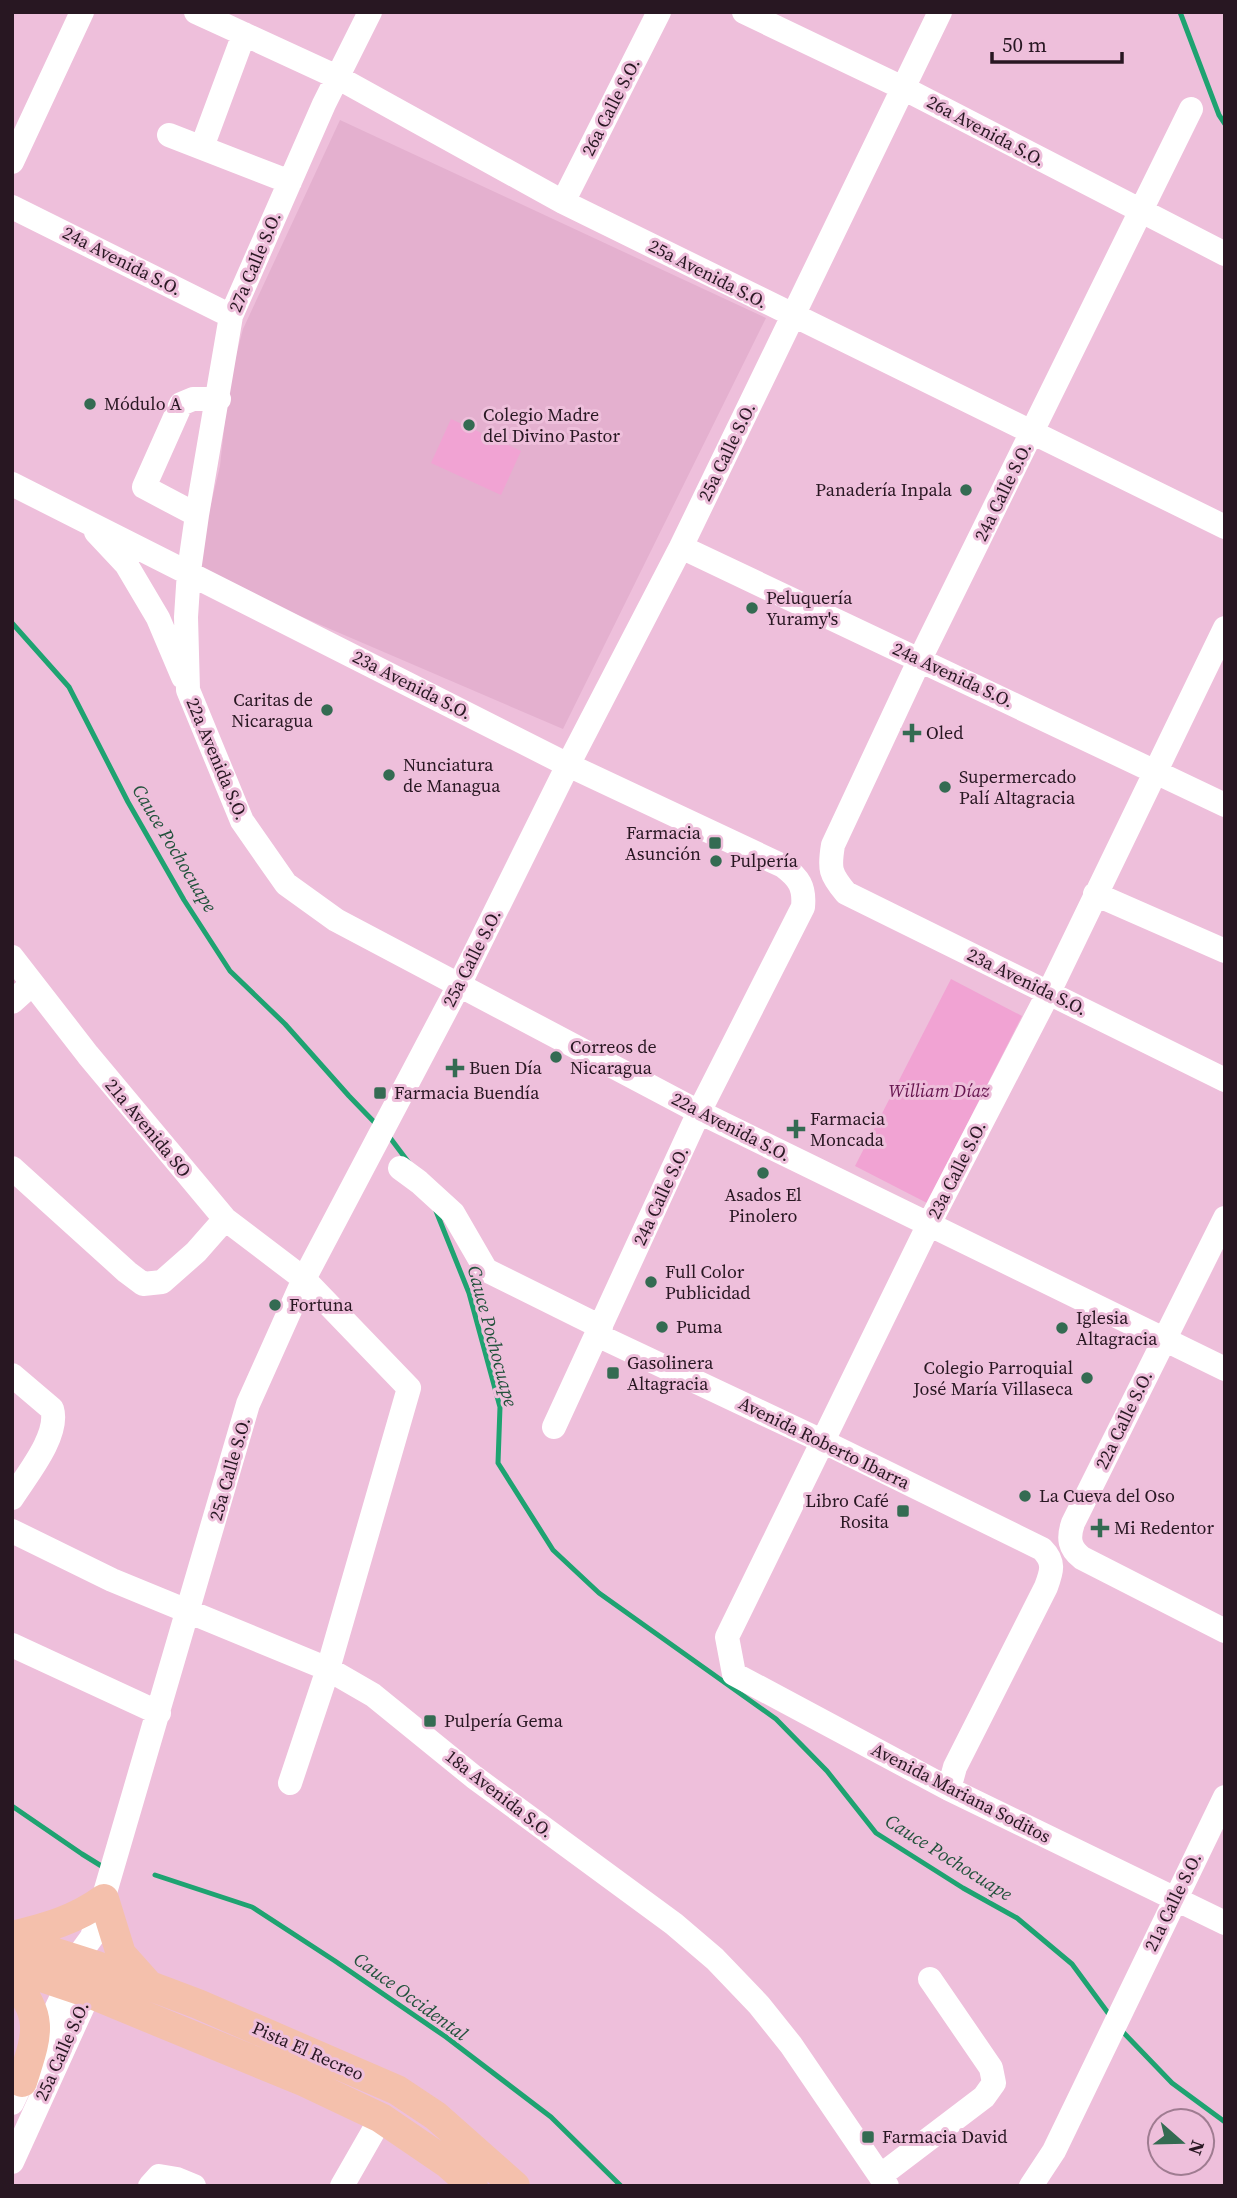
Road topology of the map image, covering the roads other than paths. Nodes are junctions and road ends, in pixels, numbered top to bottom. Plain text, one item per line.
1 (82, 12) edge
2 (196, 12) edge
3 (370, 12) edge
4 (659, 12) edge
5 (744, 12) edge
6 (940, 12) edge
7 (244, 34) junction
8 (337, 77) junction
9 (903, 88) junction
10 (1191, 109) dead end
11 (169, 135) dead end
12 (202, 147) junction
13 (12, 162) edge
14 (290, 182) junction
15 (563, 202) junction
16 (12, 207) edge
17 (1139, 211) junction
18 (1225, 254) edge
19 (231, 316) junction
20 (792, 317) junction
21 (219, 399) junction
22 (1032, 434) junction
23 (12, 484) edge
24 (197, 515) junction
25 (84, 520) junction
26 (1225, 527) edge
27 (681, 547) junction
28 (189, 571) junction
29 (1225, 628) edge
30 (920, 659) junction
31 (188, 691) junction
32 (568, 765) junction
33 (1154, 771) junction
34 (1225, 805) edge
35 (833, 878) joint
36 (804, 891) joint
37 (1095, 894) junction
38 (1225, 951) edge
39 (12, 957) edge
40 (32, 984) junction
41 (459, 985) junction
42 (1049, 992) junction
43 (12, 1002) edge
44 (1225, 1080) edge
45 (699, 1112) junction
46 (12, 1168) edge
47 (400, 1168) dead end
48 (1225, 1218) edge
49 (225, 1219) junction
50 (929, 1224) junction
51 (304, 1279) junction
52 (599, 1331) junction
53 (1164, 1339) junction
54 (1225, 1369) edge
55 (12, 1375) edge
56 (554, 1427) dead end
57 (822, 1441) junction
58 (12, 1498) edge
59 (12, 1531) edge
60 (1060, 1552) junction
61 (189, 1611) junction
62 (1225, 1631) edge
63 (727, 1637) joint
64 (12, 1645) edge
65 (328, 1669) junction
66 (159, 1713) junction
67 (290, 1783) dead end
68 (949, 1789) junction
69 (1225, 1797) edge
70 (104, 1899) junction
71 (1175, 1899) junction
72 (1225, 1923) edge
73 (12, 1937) edge
74 (12, 1966) edge
75 (84, 1968) junction
76 (12, 1979) edge
77 (930, 1979) dead end
78 (149, 1985) junction
79 (17, 2092) edge
80 (382, 2118) junction
81 (12, 2162) edge
82 (883, 2181) edge
83 (150, 2186) edge
84 (194, 2186) edge
85 (342, 2186) edge
86 (473, 2186) edge
87 (516, 2186) edge
88 (1031, 2186) edge

1 - 13 street
2 - 7 street, 25a Avenida S.O.
3 - 8 street, 27a Calle S.O.
4 - 15 street, 26a Calle S.O.
5 - 9 street, 26a Avenida S.O.
6 - 9 street, 25a Calle S.O.
7 - 8 street, 25a Avenida S.O.
7 - 12 street
8 - 14 street, 27a Calle S.O.
8 - 15 street, 25a Avenida S.O.
9 - 17 street, 26a Avenida S.O.
9 - 20 street, 25a Calle S.O.
10 - 17 street, 24a Calle S.O.
11 - 12 street
12 - 14 street
14 - 19 street, 27a Calle S.O.
15 - 20 street, 25a Avenida S.O.
16 - 19 street, 24a Avenida S.O.
17 - 18 street, 26a Avenida S.O.
17 - 22 street, 24a Calle S.O.
19 - 21 street, 27a Calle S.O.
20 - 22 street, 25a Avenida S.O.
20 - 27 street, 25a Calle S.O.
21 - 24 street, 27a Calle S.O.
21 - 24 street
22 - 26 street, 25a Avenida S.O.
22 - 30 street, 24a Calle S.O.
23 - 25 street, 23a Avenida S.O.
24 - 28 street, 27a Calle S.O.
25 - 28 street, 23a Avenida S.O.
25 - 31 street
27 - 30 street, 24a Avenida S.O.
27 - 32 street, 25a Calle S.O.
28 - 31 street, 22a Avenida S.O.
28 - 32 street, 23a Avenida S.O.
29 - 33 street, 23a Calle S.O.
30 - 33 street, 24a Avenida S.O.
30 - 35 street, 24a Calle S.O.
31 - 41 street, 22a Avenida S.O.
32 - 36 street, 23a Avenida S.O.
32 - 41 street, 25a Calle S.O.
33 - 34 street, 24a Avenida S.O.
33 - 37 street, 23a Calle S.O.
35 - 42 street, 23a Avenida S.O.
36 - 45 street, 24a Calle S.O.
37 - 38 street
37 - 42 street, 23a Calle S.O.
39 - 40 street, 21a Avenida SO
40 - 43 street
40 - 49 street, 21a Avenida SO
41 - 45 street, 22a Avenida S.O.
41 - 51 street, 25a Calle S.O.
42 - 44 street, 23a Avenida S.O.
42 - 50 street, 23a Calle S.O.
45 - 50 street, 22a Avenida S.O.
45 - 52 street, 24a Calle S.O.
46 - 49 street
47 - 52 street, Avenida Roberto Ibarra
48 - 53 street, 22a Calle S.O.
49 - 51 street, 21a Avenida SO
50 - 53 street, 22a Avenida S.O.
50 - 57 street, 23a Calle S.O.
51 - 61 street, 25a Calle S.O.
51 - 65 street, 21a Avenida SO
52 - 56 street, 24a Calle S.O.
52 - 57 street, Avenida Roberto Ibarra
53 - 54 street, 22a Avenida S.O.
53 - 60 street, 22a Calle S.O.
55 - 58 street
57 - 60 street, Avenida Roberto Ibarra
57 - 63 street, 23a Calle S.O.
59 - 61 street, 18a Avenida S.O.
60 - 62 street, Avenida Roberto Ibarra
60 - 68 street, 22a Calle S.O.
61 - 65 street, 18a Avenida S.O.
61 - 66 street, 25a Calle S.O.
63 - 68 street, Avenida Mariana Soditos
64 - 66 street
65 - 67 street
65 - 82 street, 18a Avenida S.O.
66 - 70 street, 25a Calle S.O.
68 - 71 street, Avenida Mariana Soditos
69 - 71 street, 21a Calle S.O.
70 - 73 main road
70 - 75 street, 25a Calle S.O.
70 - 78 main road
71 - 72 street, Avenida Mariana Soditos
71 - 88 street, 21a Calle S.O.
73 - 75 main road
74 - 75 main road
75 - 78 main road, Pista El Recreo
75 - 79 street, 25a Calle S.O.
75 - 80 main road, Pista El Recreo
75 - 81 street, 25a Calle S.O.
76 - 79 main road
77 - 82 street
78 - 87 main road, Pista El Recreo
80 - 85 street
80 - 86 main road, Pista El Recreo
83 - 84 street

